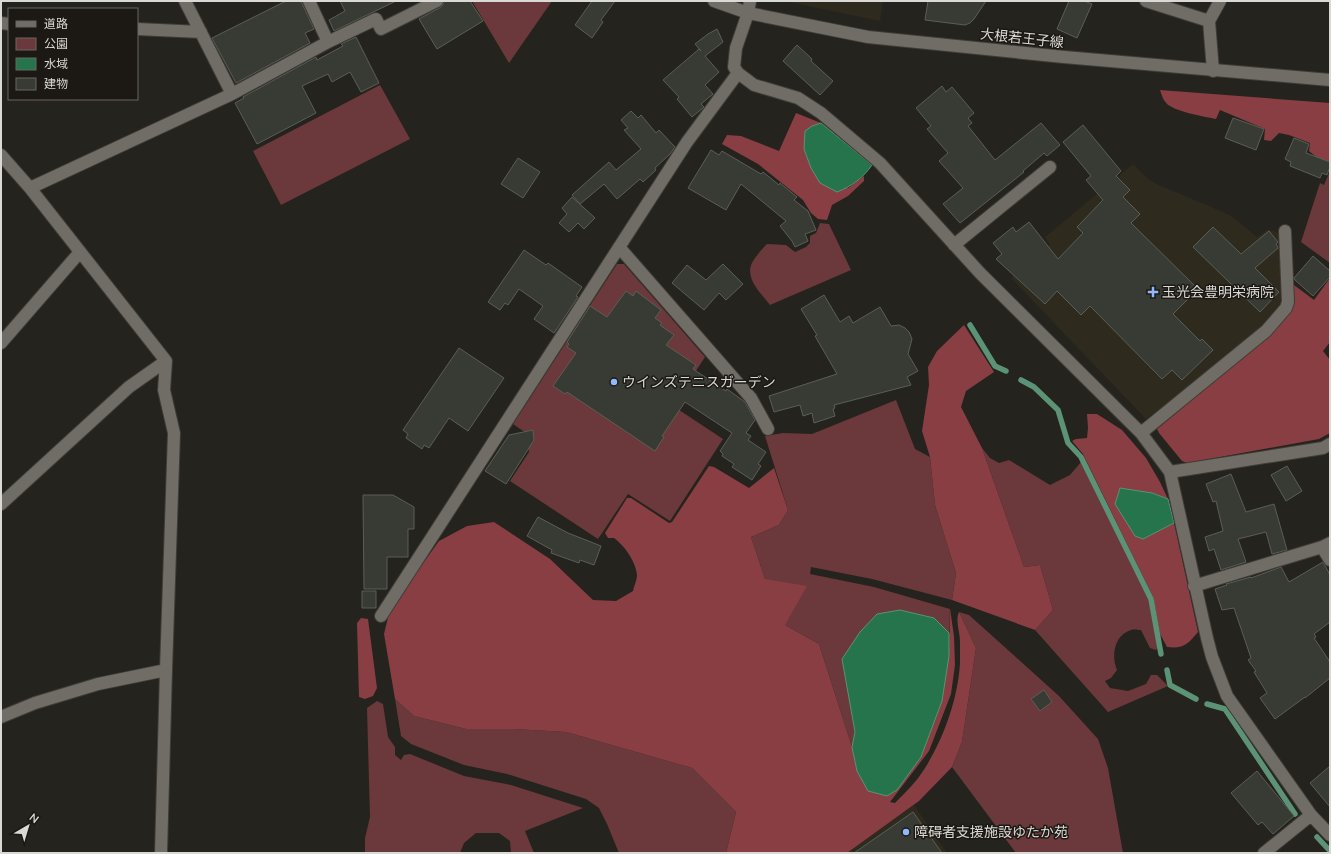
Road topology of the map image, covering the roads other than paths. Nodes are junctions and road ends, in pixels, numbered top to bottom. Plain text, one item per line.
1 (185, 1) edge
2 (309, 1) edge
3 (437, 1) edge
4 (714, 1) edge
5 (1146, 1) edge
6 (1220, 1) edge
7 (749, 7) edge
8 (1209, 22) junction
9 (138, 29) edge
10 (200, 32) junction
11 (328, 42) junction
12 (1213, 71) junction
13 (738, 73) junction
14 (1330, 80) edge
15 (232, 94) junction
16 (1, 154) edge
17 (1050, 167) dead end
18 (30, 188) junction
19 (1285, 232) dead end
20 (954, 245) junction
21 (619, 247) junction
22 (80, 252) junction
23 (1, 343) edge
24 (166, 362) junction
25 (768, 429) dead end
26 (1141, 433) junction
27 (1330, 444) edge
28 (1170, 472) junction
29 (1, 504) edge
30 (1326, 545) edge
31 (1330, 560) edge
32 (1194, 586) junction
33 (381, 616) dead end
34 (166, 670) junction
35 (1, 717) edge
36 (1310, 815) junction
37 (1327, 828) edge
38 (161, 853) edge
39 (1264, 853) edge

1 - 10 street
2 - 11 street
3 - 11 street
4 - 7 street, 大根若王子線
5 - 8 street
6 - 8 street
7 - 12 street, 大根若王子線
7 - 13 street
8 - 12 street
9 - 10 street
10 - 15 street
11 - 15 street
12 - 14 street, 大根若王子線
13 - 20 street
13 - 21 street
15 - 18 street
16 - 18 street
17 - 20 street
18 - 22 street
19 - 26 street
20 - 26 street
21 - 25 street
21 - 33 street
22 - 23 street
22 - 24 street
24 - 29 street
24 - 34 street
26 - 28 street
27 - 28 street
28 - 32 street
30 - 31 street
30 - 32 street
32 - 36 street
34 - 35 street
34 - 38 street
36 - 37 street
36 - 39 street

